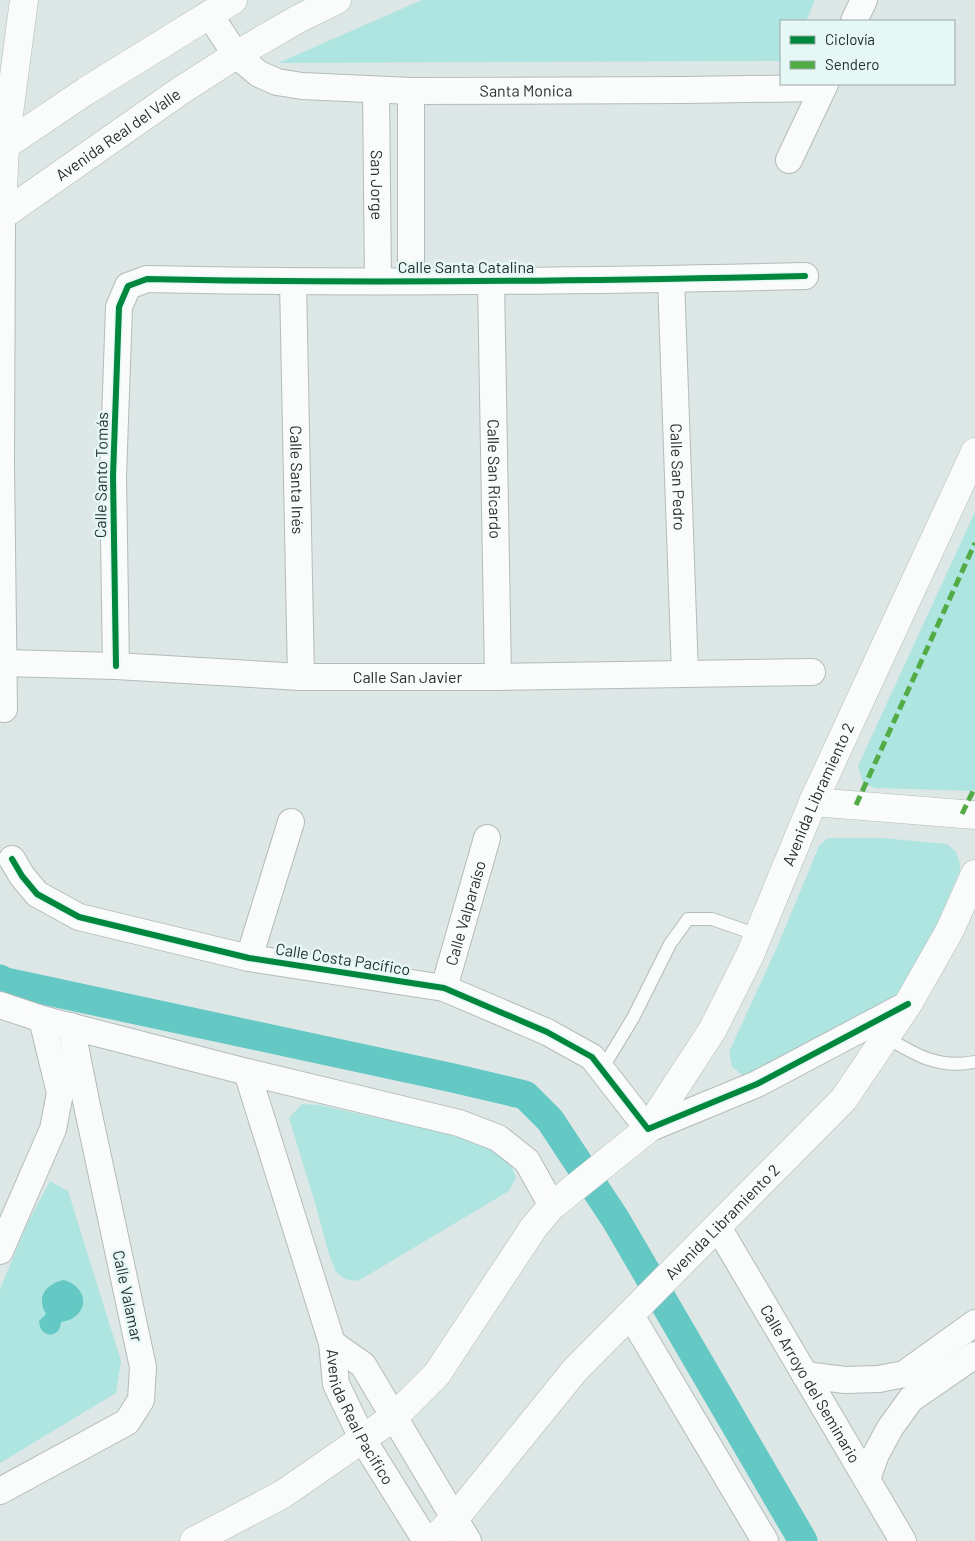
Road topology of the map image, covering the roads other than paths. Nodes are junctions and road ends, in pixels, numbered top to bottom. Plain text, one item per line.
1 (24, 0) edge
2 (233, 0) edge
3 (337, 0) edge
4 (864, 0) edge
5 (209, 14) junction
6 (854, 20) edge
7 (236, 55) junction
8 (824, 86) edge
9 (376, 90) junction
10 (411, 91) junction
11 (3, 146) edge
12 (789, 160) dead end
13 (1, 216) edge
14 (805, 276) dead end
15 (671, 279) junction
16 (378, 281) junction
17 (411, 281) junction
18 (490, 281) junction
19 (293, 282) junction
20 (128, 286) joint
21 (975, 452) edge
22 (4, 663) junction
23 (116, 666) junction
24 (812, 672) dead end
25 (685, 674) junction
26 (301, 677) junction
27 (498, 677) junction
28 (4, 709) dead end
29 (813, 802) junction
30 (975, 815) edge
31 (291, 822) dead end
32 (487, 838) dead end
33 (12, 859) dead end
34 (975, 874) edge
35 (758, 935) junction
36 (249, 958) junction
37 (444, 988) junction
38 (908, 1004) junction
39 (0, 1005) edge
40 (42, 1019) junction
41 (71, 1026) junction
42 (886, 1037) junction
43 (975, 1062) edge
44 (602, 1069) junction
45 (248, 1072) junction
46 (648, 1129) junction
47 (552, 1206) junction
48 (718, 1227) junction
49 (0, 1251) edge
50 (630, 1314) junction
51 (975, 1323) edge
52 (332, 1344) junction
53 (975, 1355) edge
54 (805, 1374) junction
55 (394, 1417) junction
56 (364, 1440) junction
57 (867, 1479) junction
58 (0, 1490) edge
59 (461, 1530) edge
60 (194, 1541) edge
61 (426, 1541) edge
62 (432, 1541) edge
63 (765, 1541) edge
64 (903, 1541) edge

1 - 11 main road
2 - 5 main road
3 - 7 main road, Avenida Real del Valle
4 - 6 street
5 - 7 street
5 - 11 main road
7 - 9 street, Santa Monica
7 - 13 main road, Avenida Real del Valle
8 - 10 street, Santa Monica
8 - 12 street
9 - 10 street, Santa Monica
9 - 16 street, San Jorge
10 - 17 street
11 - 13 main road
13 - 22 street
14 - 15 street, Calle Santa Catalina
15 - 18 street, Calle Santa Catalina
15 - 25 street, Calle San Pedro
16 - 17 street, Calle Santa Catalina
16 - 19 street, Calle Santa Catalina
17 - 18 street, Calle Santa Catalina
18 - 27 street, Calle San Ricardo
19 - 20 street, Calle Santa Catalina
19 - 26 street, Calle Santa Inés
20 - 23 street, Calle Santo Tomás
21 - 29 main road, Avenida Libramiento 2
22 - 23 street, Calle San Javier
22 - 28 street
23 - 26 street, Calle San Javier
24 - 25 street, Calle San Javier
25 - 27 street, Calle San Javier
26 - 27 street, Calle San Javier
29 - 30 main road
29 - 35 main road, Avenida Libramiento 2
31 - 36 street
32 - 37 street, Calle Valparaíso
33 - 36 street, Calle Costa Pacífico
34 - 38 main road, Avenida Libramiento 2
35 - 44 lane
35 - 46 main road, Avenida Libramiento 2
36 - 37 street, Calle Costa Pacífico
37 - 44 street, Calle Costa Pacífico
38 - 42 main road, Avenida Libramiento 2
38 - 46 street
39 - 40 street
40 - 41 street
40 - 49 street
41 - 45 street
41 - 58 street, Calle Valamar
42 - 43 lane
42 - 48 main road, Avenida Libramiento 2
44 - 46 street, Calle Costa Pacífico
45 - 47 street
45 - 52 street
46 - 47 main road, Avenida Libramiento 2
47 - 55 main road, Avenida Libramiento 2
48 - 50 main road, Avenida Libramiento 2
48 - 54 street, Calle Arroyo del Seminario
50 - 59 main road, Avenida Libramiento 2
50 - 63 street
51 - 54 street
52 - 55 street, Avenida Real Pacifico
52 - 56 street, Avenida Real Pacifico
53 - 57 street
54 - 57 street, Calle Arroyo del Seminario
55 - 56 main road, Avenida Libramiento 2
55 - 59 street, Avenida Real Pacifico
56 - 60 main road, Avenida Libramiento 2
56 - 61 street, Avenida Real Pacifico
57 - 64 street, Calle Arroyo del Seminario
59 - 62 main road, Avenida Libramiento 2

